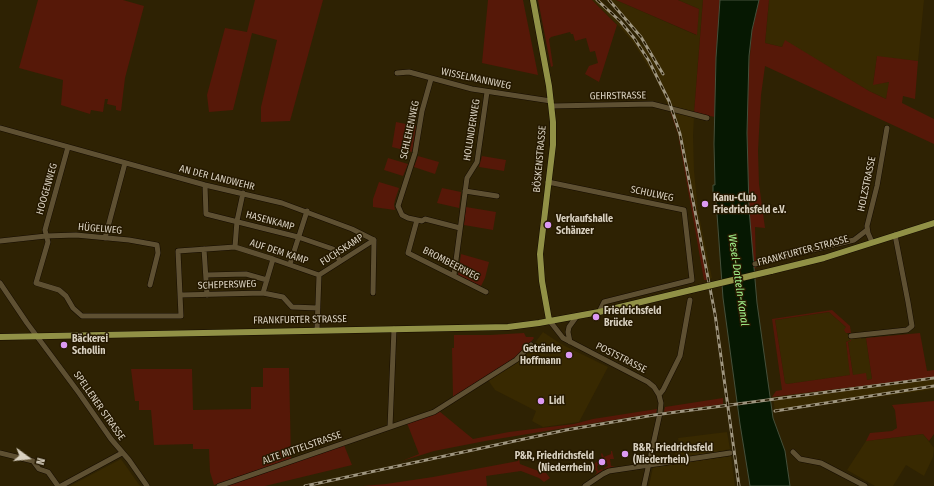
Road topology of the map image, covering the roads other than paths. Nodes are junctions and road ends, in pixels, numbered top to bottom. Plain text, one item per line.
1 (533, 0) edge
2 (397, 73) dead end
3 (431, 79) junction
4 (487, 92) junction
5 (552, 104) junction
6 (707, 118) dead end
7 (0, 128) edge
8 (887, 128) dead end
9 (68, 147) junction
10 (125, 163) junction
11 (548, 182) junction
12 (205, 185) junction
13 (465, 191) junction
14 (243, 193) junction
15 (497, 196) dead end
16 (306, 211) junction
17 (417, 220) junction
18 (237, 221) junction
19 (934, 223) edge
20 (460, 228) junction
21 (867, 230) junction
22 (895, 235) junction
23 (46, 236) junction
24 (298, 237) junction
25 (105, 238) junction
26 (374, 240) junction
27 (0, 241) edge
28 (872, 242) junction
29 (235, 247) junction
30 (204, 249) junction
31 (273, 259) junction
32 (340, 261) junction
33 (290, 264) junction
34 (755, 264) dead end
35 (206, 275) junction
36 (320, 275) junction
37 (454, 275) junction
38 (267, 280) junction
39 (0, 283) edge
40 (150, 285) dead end
41 (486, 292) dead end
42 (263, 293) junction
43 (373, 293) dead end
44 (206, 295) junction
45 (181, 296) junction
46 (690, 300) dead end
47 (318, 308) junction
48 (599, 312) junction
49 (577, 315) junction
50 (549, 320) junction
51 (394, 329) junction
52 (316, 330) junction
53 (36, 336) junction
54 (851, 336) dead end
55 (0, 337) edge
56 (570, 342) junction
57 (531, 345) dead end
58 (659, 395) junction
59 (390, 427) junction
60 (794, 452) dead end
61 (0, 453) edge
62 (122, 453) junction
63 (730, 453) dead end
64 (648, 465) junction
65 (58, 486) edge
66 (61, 486) edge
67 (147, 486) edge
68 (219, 486) edge
69 (585, 486) edge
70 (644, 486) edge
71 (865, 486) edge

1 - 5 main road, BÖSKENSTRASSE
2 - 3 street, WISSELMANNWEG
3 - 4 street, WISSELMANNWEG
3 - 17 street, SCHLEHENWEG
4 - 5 street, WISSELMANNWEG
4 - 13 street, HOLUNDERWEG
5 - 6 street, GEHRSTRASSE
5 - 11 main road, BÖSKENSTRASSE
7 - 9 street, AN DER LANDWEHR
8 - 21 street, HOLZSTRASSE
9 - 10 street, AN DER LANDWEHR
9 - 23 street, HOOGENWEG
10 - 12 street, AN DER LANDWEHR
10 - 25 street
11 - 48 street, SCHULWEG
11 - 50 main road, BÖSKENSTRASSE
12 - 14 street, AN DER LANDWEHR
12 - 18 street, HASENKAMP
13 - 15 street
13 - 20 street, HOLUNDERWEG
14 - 16 street, AN DER LANDWEHR
14 - 18 street, HASENKAMP
16 - 24 street
16 - 26 street, AN DER LANDWEHR
17 - 20 street, SCHLEHENWEG
17 - 37 street, BROMBEERWEG
18 - 24 street, HASENKAMP
18 - 29 street, HASENKAMP
19 - 22 main road, FRANKFURTER STRASSE
20 - 37 street, HOLUNDERWEG
21 - 28 street
21 - 34 street, FRANKFURTER STRASSE
22 - 28 main road, FRANKFURTER STRASSE
22 - 54 street
23 - 25 street, HÜGELWEG
23 - 27 street, HÜGELWEG
23 - 45 street, HOOGENWEG
24 - 32 street, HASENKAMP
24 - 33 street
25 - 40 street, HÜGELWEG
26 - 32 street, FUCHSKAMP
26 - 43 street
28 - 48 main road, FRANKFURTER STRASSE, bridge
29 - 30 street, AUF DEM KAMP
29 - 31 street, AUF DEM KAMP
30 - 35 street
30 - 45 street, AUF DEM KAMP
31 - 33 street, AUF DEM KAMP
31 - 38 street, SCHEPERSWEG
32 - 36 street, FUCHSKAMP
33 - 36 street, AUF DEM KAMP
35 - 38 street
35 - 44 street
36 - 47 street
37 - 41 street, BROMBEERWEG
38 - 42 street, SCHEPERSWEG
39 - 53 street, SPELLENER STRASSE
42 - 44 street, SCHEPERSWEG
42 - 47 street
44 - 45 street, SCHEPERSWEG
46 - 58 street
47 - 52 street
48 - 49 main road, FRANKFURTER STRASSE
49 - 50 main road, FRANKFURTER STRASSE
49 - 56 street
50 - 51 main road, FRANKFURTER STRASSE
50 - 56 street, POSTSTRASSE
51 - 52 main road, FRANKFURTER STRASSE
51 - 59 street
52 - 53 main road, FRANKFURTER STRASSE
53 - 55 main road, FRANKFURTER STRASSE
53 - 62 street, SPELLENER STRASSE
56 - 58 street, POSTSTRASSE
57 - 59 street, ALTE MITTELSTRASSE
58 - 64 street
59 - 68 street, ALTE MITTELSTRASSE
60 - 71 street
61 - 65 street
62 - 66 street
62 - 67 street, SPELLENER STRASSE
63 - 64 street
64 - 69 street
64 - 70 street

